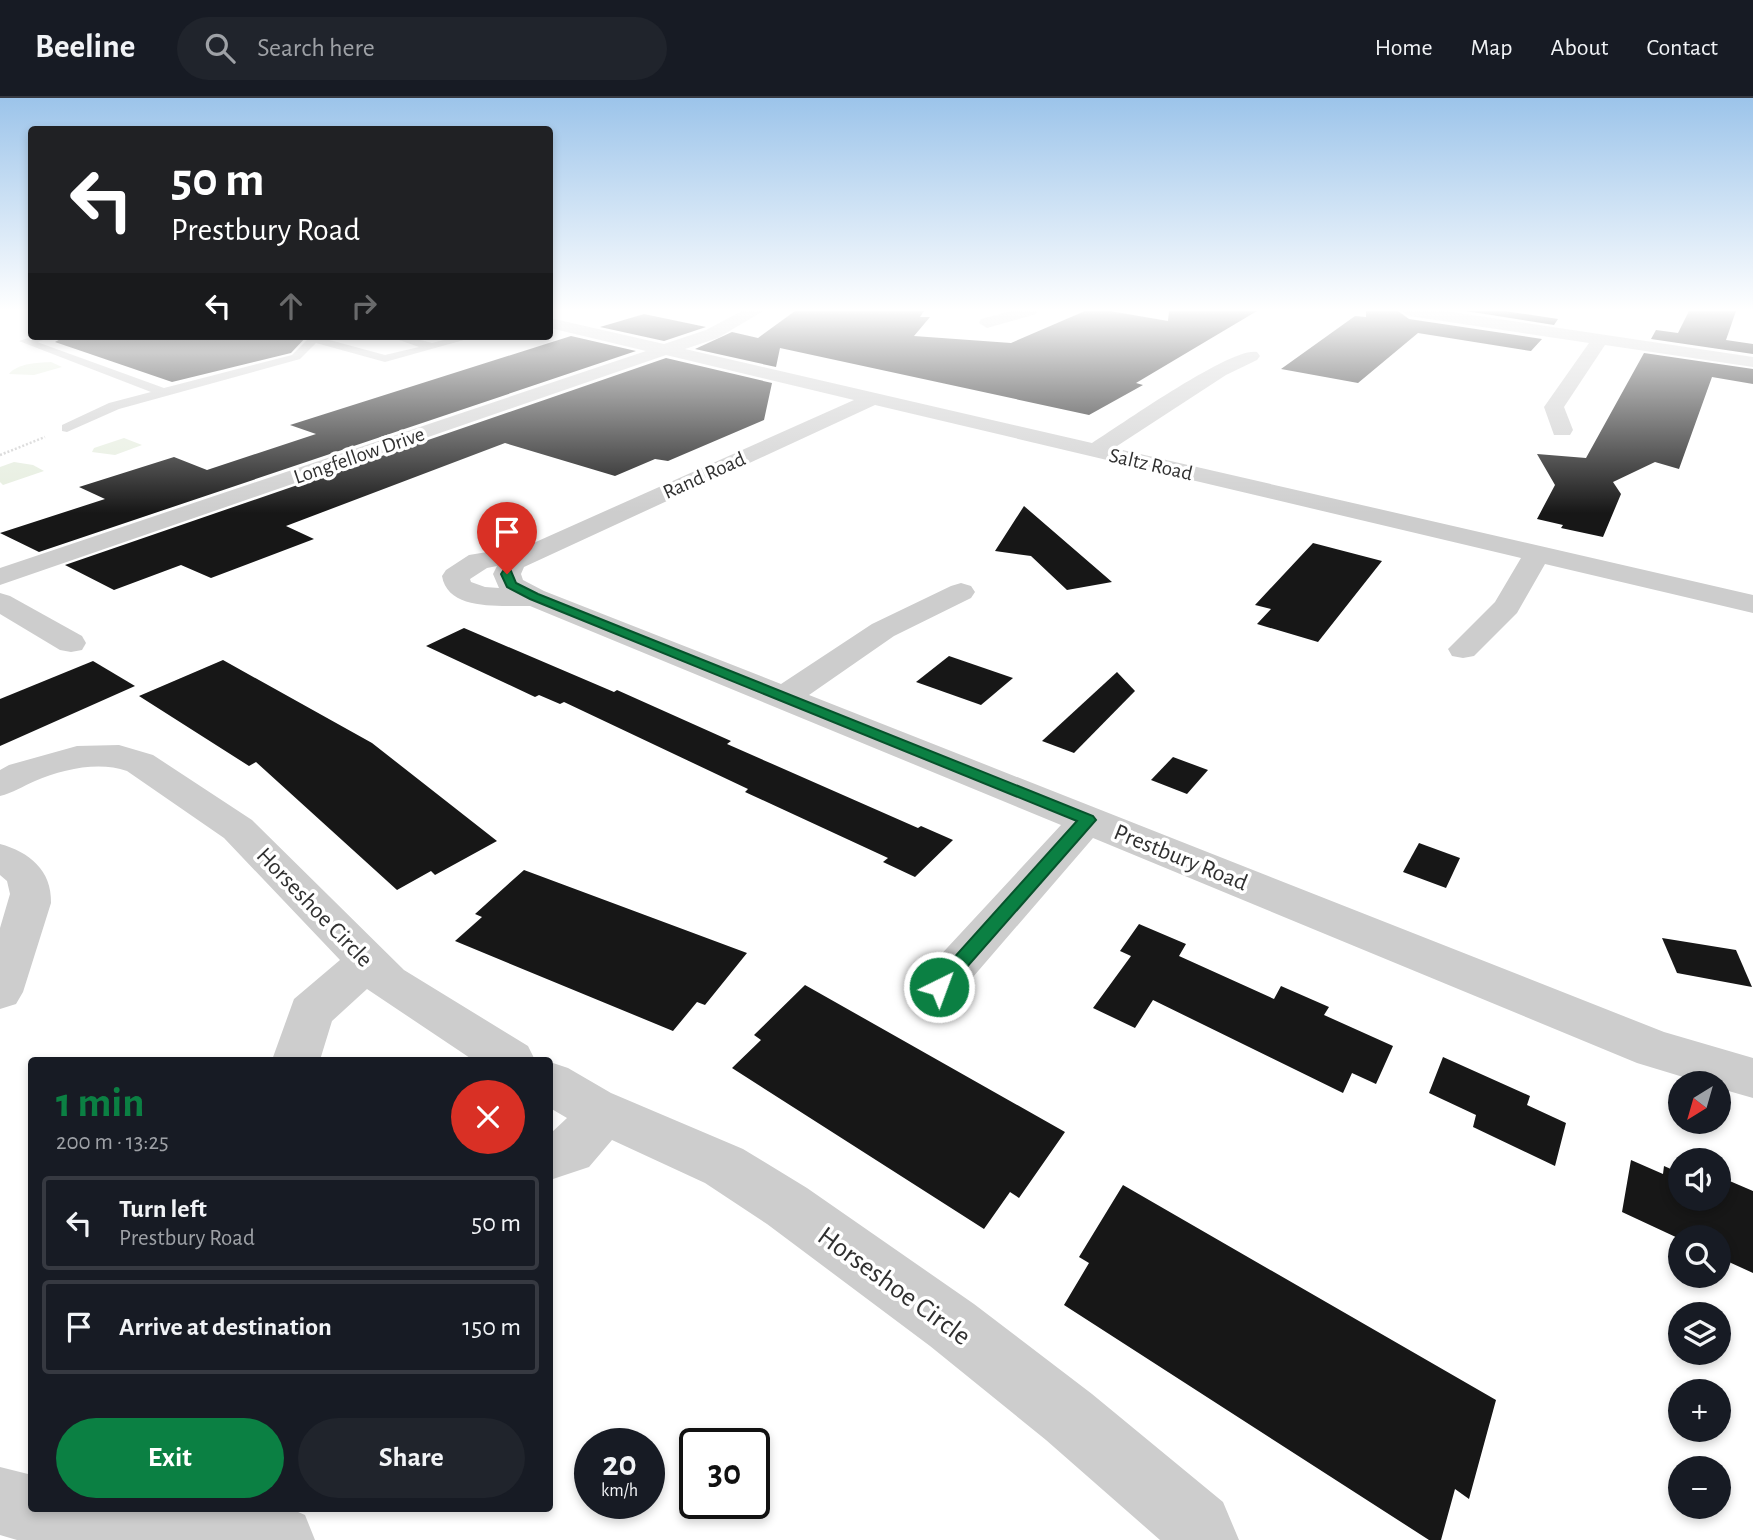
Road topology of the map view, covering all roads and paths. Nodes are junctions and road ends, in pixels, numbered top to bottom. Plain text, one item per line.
1 (126, 378) edge
2 (215, 378) edge
3 (583, 378) edge
4 (785, 378) edge
5 (1208, 378) edge
6 (1574, 378) edge
7 (163, 392) junction
8 (872, 399) junction
9 (67, 428) joint
10 (1562, 430) dead end
11 (1095, 450) junction
12 (0, 455) edge
13 (1537, 554) junction
14 (526, 574) junction
15 (456, 576) joint
16 (0, 577) edge
17 (961, 592) dead end
18 (0, 602) edge
19 (1753, 604) edge
20 (71, 643) dead end
21 (1463, 649) dead end
22 (786, 696) junction
23 (0, 785) edge
24 (1088, 820) junction
25 (0, 857) edge
26 (368, 961) junction
27 (939, 987) dead end
28 (0, 992) edge
29 (297, 1057) edge
30 (506, 1057) edge
31 (1753, 1078) edge
32 (553, 1085) edge
33 (604, 1113) junction
34 (553, 1156) edge
35 (0, 1501) edge
36 (28, 1508) edge
37 (41, 1512) edge
38 (280, 1540) edge
39 (1204, 1540) edge

1 - 7 lane
2 - 7 lane
3 - 16 street, Longfellow Drive
4 - 8 street, Saltz Road
5 - 11 street
6 - 10 street
7 - 9 lane
8 - 11 street, Saltz Road
8 - 14 street, Rand Road
9 - 12 path
11 - 13 street, Saltz Road
13 - 19 street, Saltz Road
13 - 21 street
14 - 15 street, Rand Road
14 - 15 street, Prestbury Road
14 - 22 street, Prestbury Road
17 - 22 street
18 - 20 street
22 - 24 street, Prestbury Road
23 - 26 street, Horseshoe Circle
24 - 27 street
24 - 31 street, Prestbury Road
25 - 28 street
26 - 29 street
26 - 30 street, Horseshoe Circle
32 - 33 street, Horseshoe Circle
33 - 34 street
33 - 39 street, Horseshoe Circle
35 - 36 street
37 - 38 street

